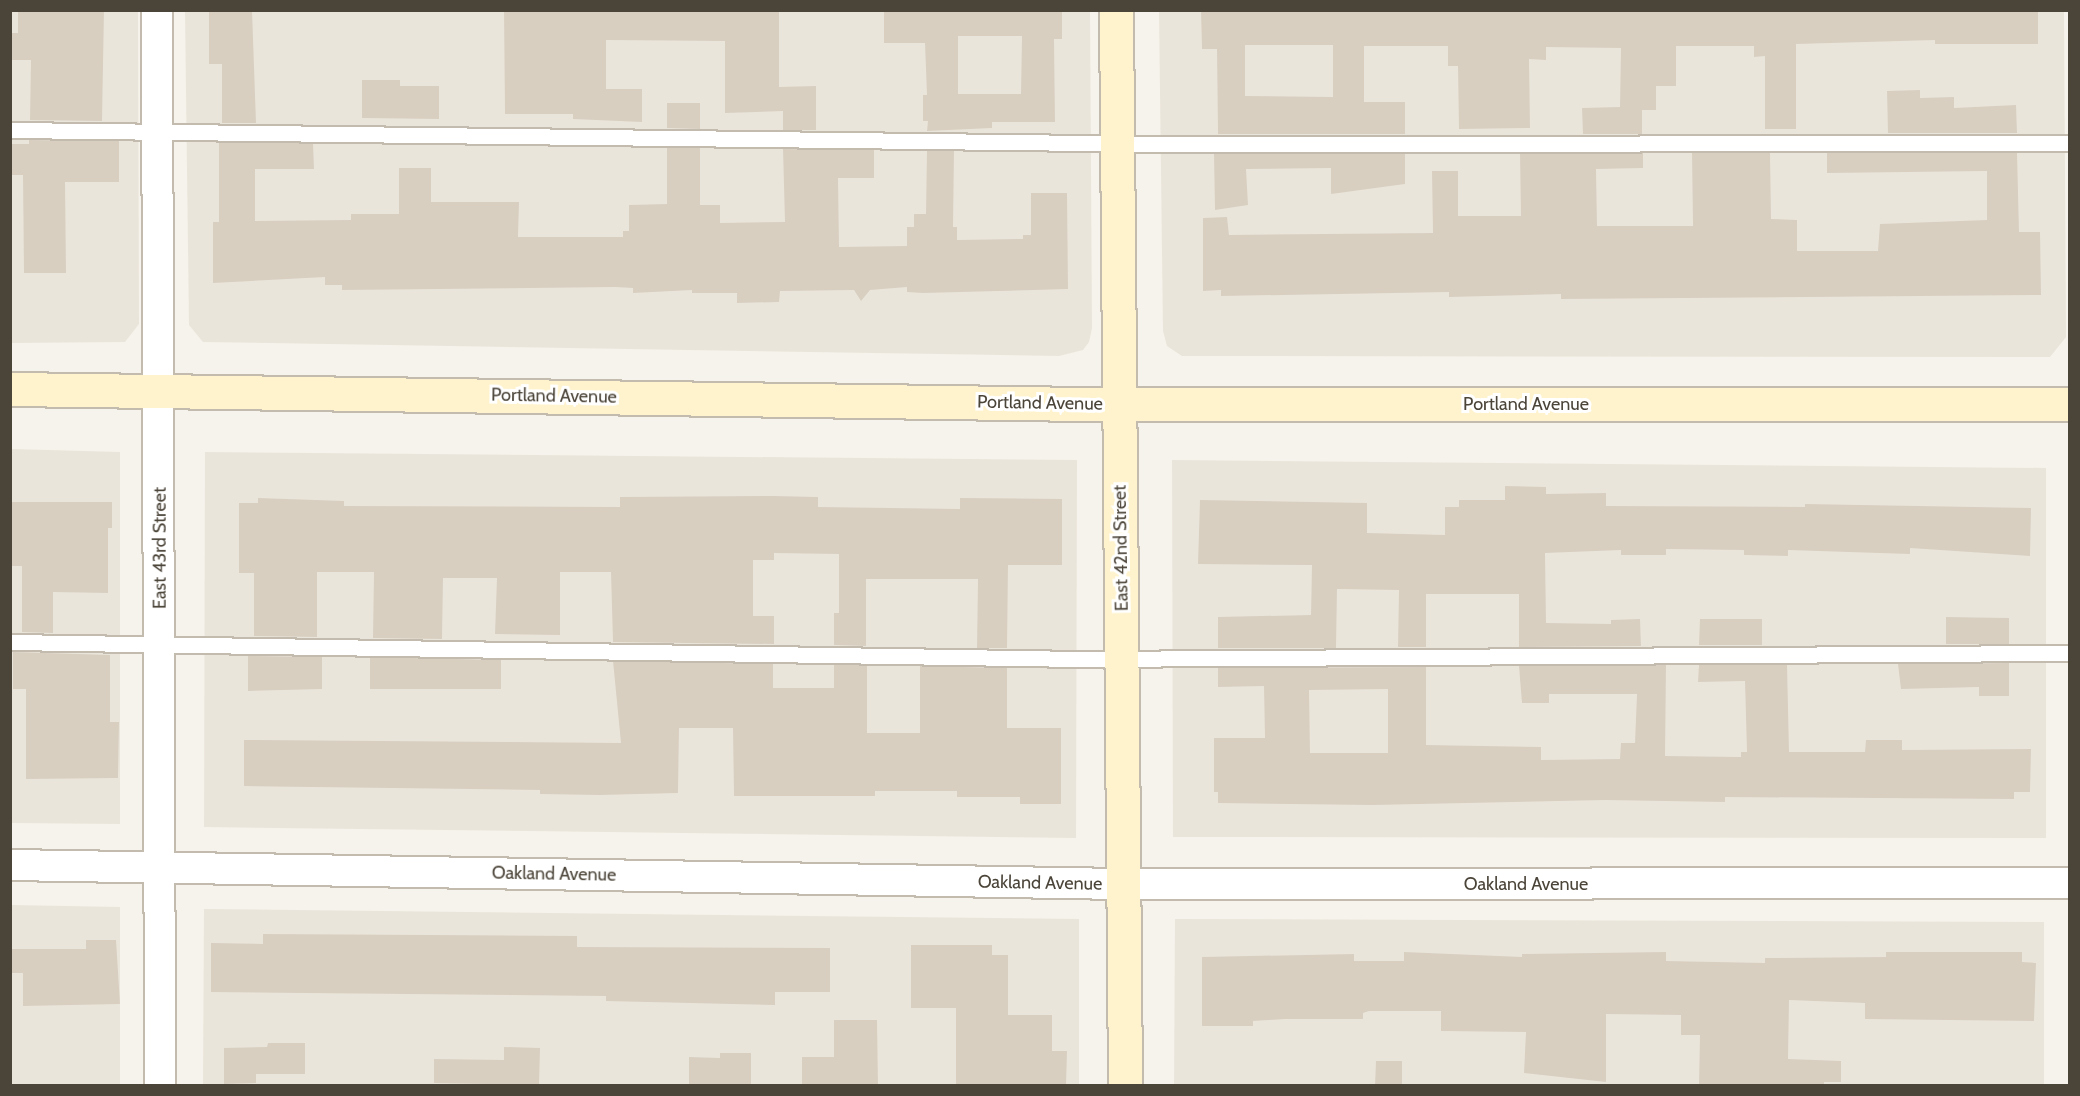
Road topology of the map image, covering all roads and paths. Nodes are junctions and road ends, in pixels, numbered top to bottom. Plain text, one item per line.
1 (157, 10) edge
2 (1116, 10) edge
3 (10, 130) edge
4 (159, 132) junction
5 (1118, 142) junction
6 (2070, 142) edge
7 (10, 389) edge
8 (160, 391) junction
9 (1120, 404) junction
10 (2070, 404) edge
11 (10, 642) edge
12 (160, 643) junction
13 (2070, 653) edge
14 (1122, 658) junction
15 (10, 865) edge
16 (160, 868) junction
17 (2070, 882) edge
18 (1125, 884) junction
19 (160, 1086) edge
20 (1125, 1086) edge

1 - 4 street, East 43rd Street
2 - 5 street, East 42nd Street
3 - 4 lane
4 - 5 lane
4 - 8 street, East 43rd Street
5 - 6 lane
5 - 9 street, East 42nd Street
7 - 8 street, Portland Avenue
8 - 9 street, Portland Avenue
8 - 12 street, East 43rd Street
9 - 10 street, Portland Avenue
9 - 14 street, East 42nd Street
11 - 12 lane
12 - 14 lane
12 - 16 street, East 43rd Street
13 - 14 lane
14 - 18 street, East 42nd Street
15 - 16 street, Oakland Avenue
16 - 18 street, Oakland Avenue
16 - 19 street, East 43rd Street
17 - 18 street, Oakland Avenue
18 - 20 street, East 42nd Street

